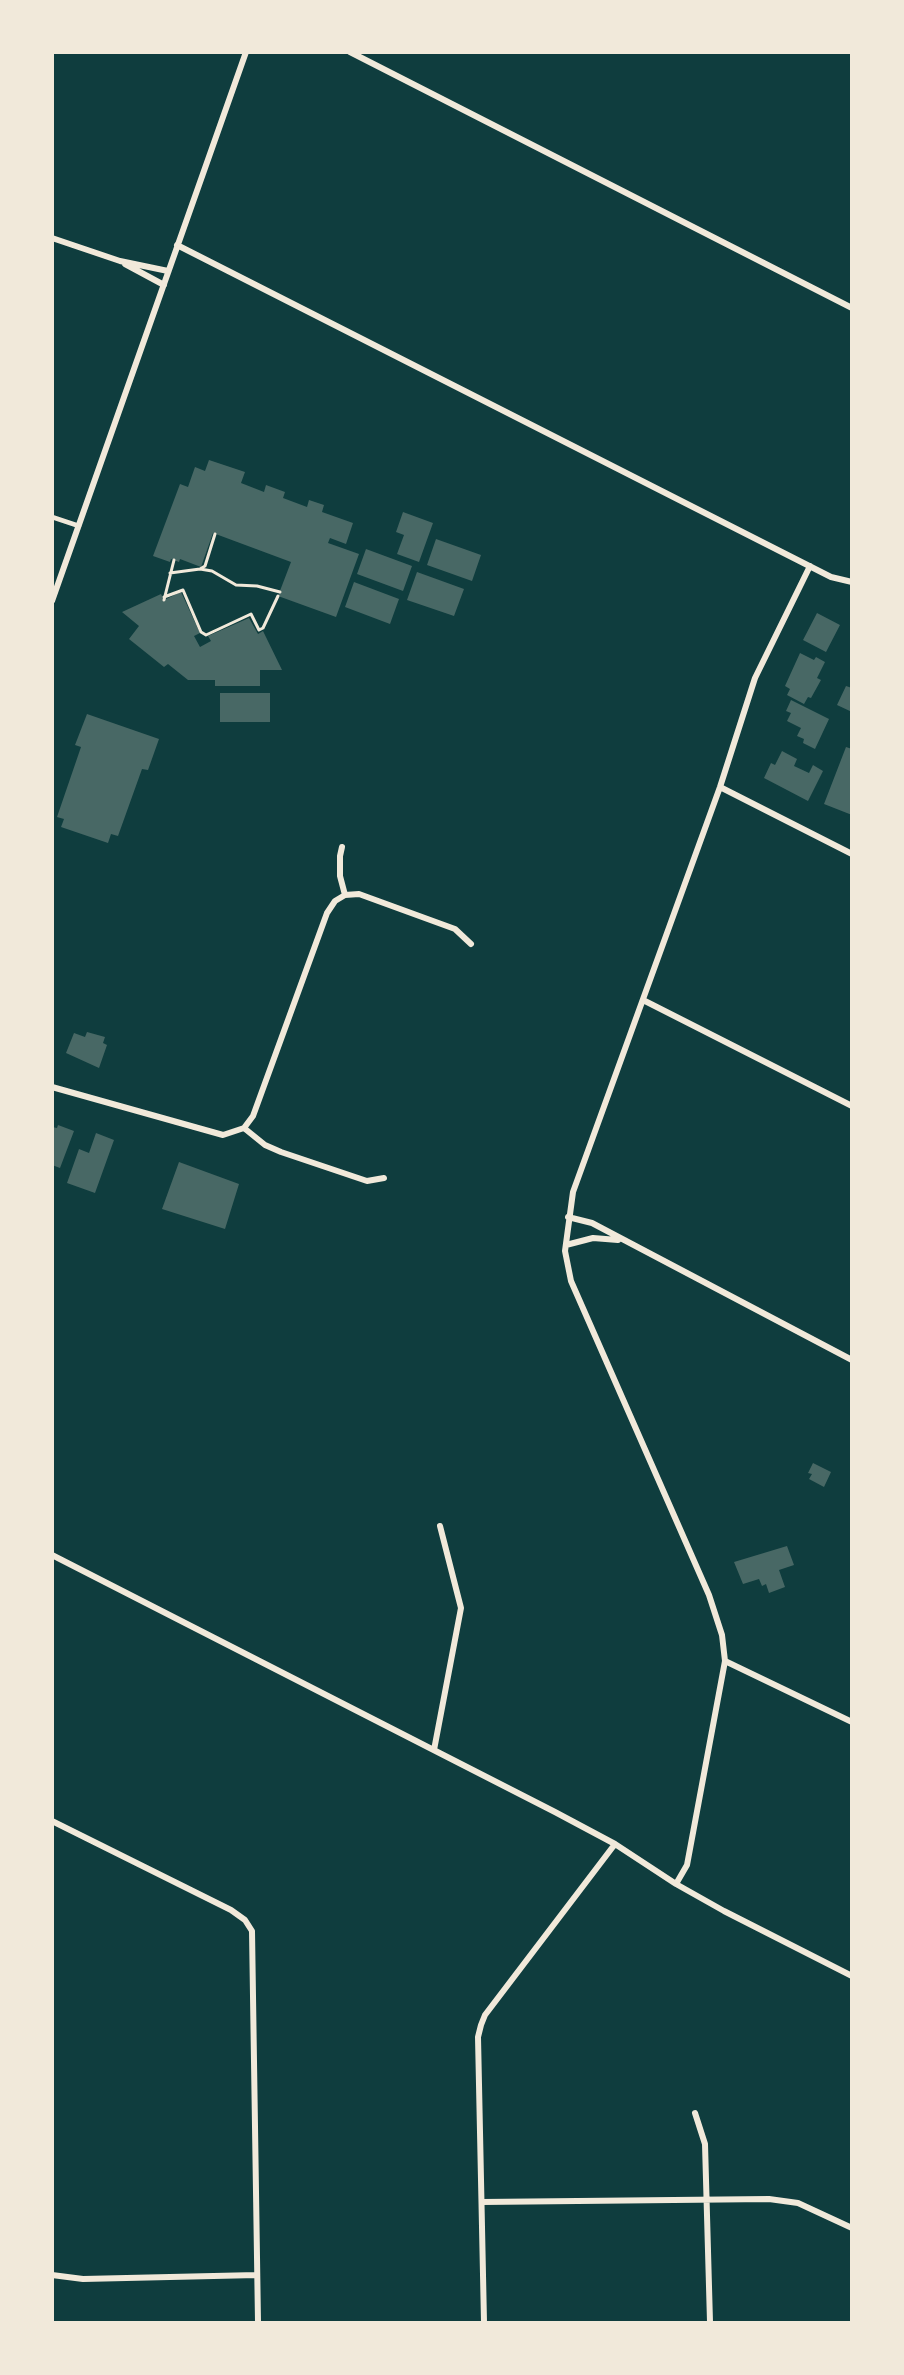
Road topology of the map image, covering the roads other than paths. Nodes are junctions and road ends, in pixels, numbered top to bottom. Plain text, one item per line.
1 (246, 52) edge
2 (350, 52) edge
3 (52, 238) edge
4 (177, 245) junction
5 (120, 261) junction
6 (168, 271) junction
7 (164, 285) junction
8 (852, 308) edge
9 (52, 517) edge
10 (79, 526) junction
11 (810, 566) junction
12 (852, 582) edge
13 (52, 601) edge
14 (720, 787) junction
15 (342, 847) dead end
16 (852, 854) edge
17 (345, 895) junction
18 (471, 944) dead end
19 (643, 1000) junction
20 (52, 1087) edge
21 (852, 1106) edge
22 (244, 1128) junction
23 (384, 1178) dead end
24 (568, 1217) junction
25 (622, 1240) junction
26 (566, 1245) junction
27 (852, 1360) edge
28 (441, 1526) dead end
29 (52, 1555) edge
30 (725, 1661) junction
31 (852, 1722) edge
32 (434, 1750) junction
33 (52, 1821) edge
34 (615, 1844) junction
35 (676, 1884) junction
36 (852, 1976) edge
37 (695, 2113) dead end
38 (707, 2199) junction
39 (482, 2202) junction
40 (852, 2228) edge
41 (52, 2275) edge
42 (257, 2275) junction
43 (258, 2322) edge
44 (484, 2322) edge
45 (710, 2322) edge

1 - 4 street
2 - 8 street
3 - 5 street
4 - 6 street
4 - 11 street
5 - 6 street
5 - 7 street
6 - 7 street
7 - 10 street
9 - 10 lane
10 - 13 street
11 - 12 street
11 - 14 street
14 - 16 street
14 - 19 street
15 - 17 street
17 - 18 street
17 - 22 street
19 - 21 street
19 - 24 street
20 - 22 street
22 - 23 street
24 - 25 street
24 - 26 street
25 - 26 street
25 - 27 street
26 - 30 street
28 - 32 street
29 - 32 street
30 - 31 street
30 - 35 street
32 - 34 street
33 - 42 street
34 - 35 street
34 - 39 street
35 - 36 street
37 - 38 street
38 - 39 street
38 - 40 street
38 - 45 street
39 - 44 street
41 - 42 street
42 - 43 street

